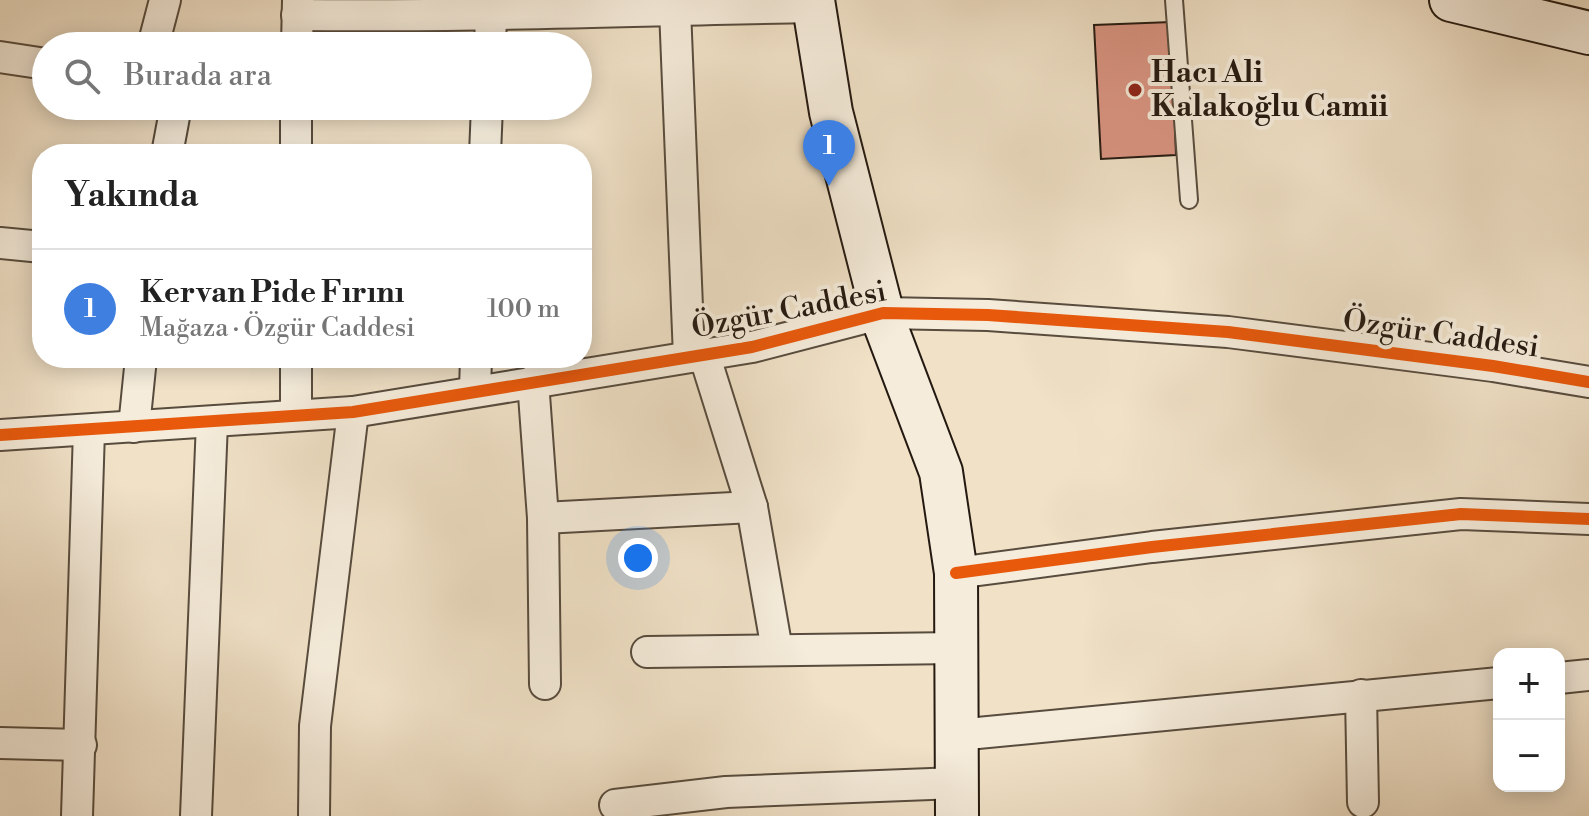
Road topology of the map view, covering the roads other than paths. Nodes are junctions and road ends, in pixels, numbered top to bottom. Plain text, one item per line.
1 (165, 0) edge
2 (1174, 0) edge
3 (1451, 0) edge
4 (814, 3) edge
5 (610, 5) edge
6 (1508, 7) edge
7 (298, 8) edge
8 (422, 8) edge
9 (675, 9) junction
10 (490, 31) edge
11 (157, 32) edge
12 (297, 32) edge
13 (1589, 33) edge
14 (0, 57) edge
15 (32, 62) edge
16 (173, 120) edge
17 (296, 120) edge
18 (486, 120) edge
19 (169, 144) edge
20 (296, 144) edge
21 (485, 144) edge
22 (1189, 200) dead end
23 (0, 243) edge
24 (32, 246) edge
25 (883, 313) junction
26 (696, 355) junction
27 (140, 368) edge
28 (296, 368) edge
29 (476, 368) edge
30 (533, 381) junction
31 (1589, 382) edge
32 (475, 390) junction
33 (353, 412) junction
34 (296, 415) junction
35 (212, 422) junction
36 (134, 427) junction
37 (89, 430) junction
38 (0, 435) edge
39 (752, 507) junction
40 (543, 518) junction
41 (1589, 519) edge
42 (956, 573) junction
43 (957, 648) junction
44 (777, 650) junction
45 (647, 652) dead end
46 (1589, 669) edge
47 (1589, 675) edge
48 (1565, 677) edge
49 (545, 684) dead end
50 (1493, 684) edge
51 (1361, 695) junction
52 (957, 735) junction
53 (0, 743) edge
54 (81, 745) junction
55 (957, 800) edge
56 (1363, 802) dead end
57 (615, 805) dead end
58 (77, 816) edge
59 (196, 816) edge
60 (314, 816) edge

1 - 11 street
2 - 22 lane
3 - 6 main road
4 - 9 street
4 - 25 main road
5 - 9 street
5 - 10 street
6 - 13 main road
7 - 8 street
7 - 12 street
8 - 10 street
9 - 26 street
14 - 15 street
16 - 19 street
17 - 20 street
18 - 21 street
23 - 24 street
25 - 26 street, Özgür Caddesi
25 - 31 street, Özgür Caddesi
25 - 42 main road
26 - 30 street, Özgür Caddesi
26 - 39 street
27 - 36 street
28 - 34 street
29 - 32 street
30 - 32 street, Özgür Caddesi
30 - 40 street
32 - 33 street, Özgür Caddesi
33 - 34 street, Özgür Caddesi
33 - 60 street
34 - 35 street, Özgür Caddesi
35 - 36 street, Özgür Caddesi
35 - 59 street
36 - 37 street, Özgür Caddesi
37 - 38 street, Özgür Caddesi
37 - 54 street
39 - 40 street
39 - 44 street
40 - 49 street
41 - 42 street
42 - 43 main road
43 - 44 street
43 - 52 main road
44 - 45 street
46 - 47 street
47 - 48 street
50 - 51 street
51 - 52 street
51 - 56 street
52 - 55 main road
53 - 54 street
54 - 58 street
55 - 57 street

